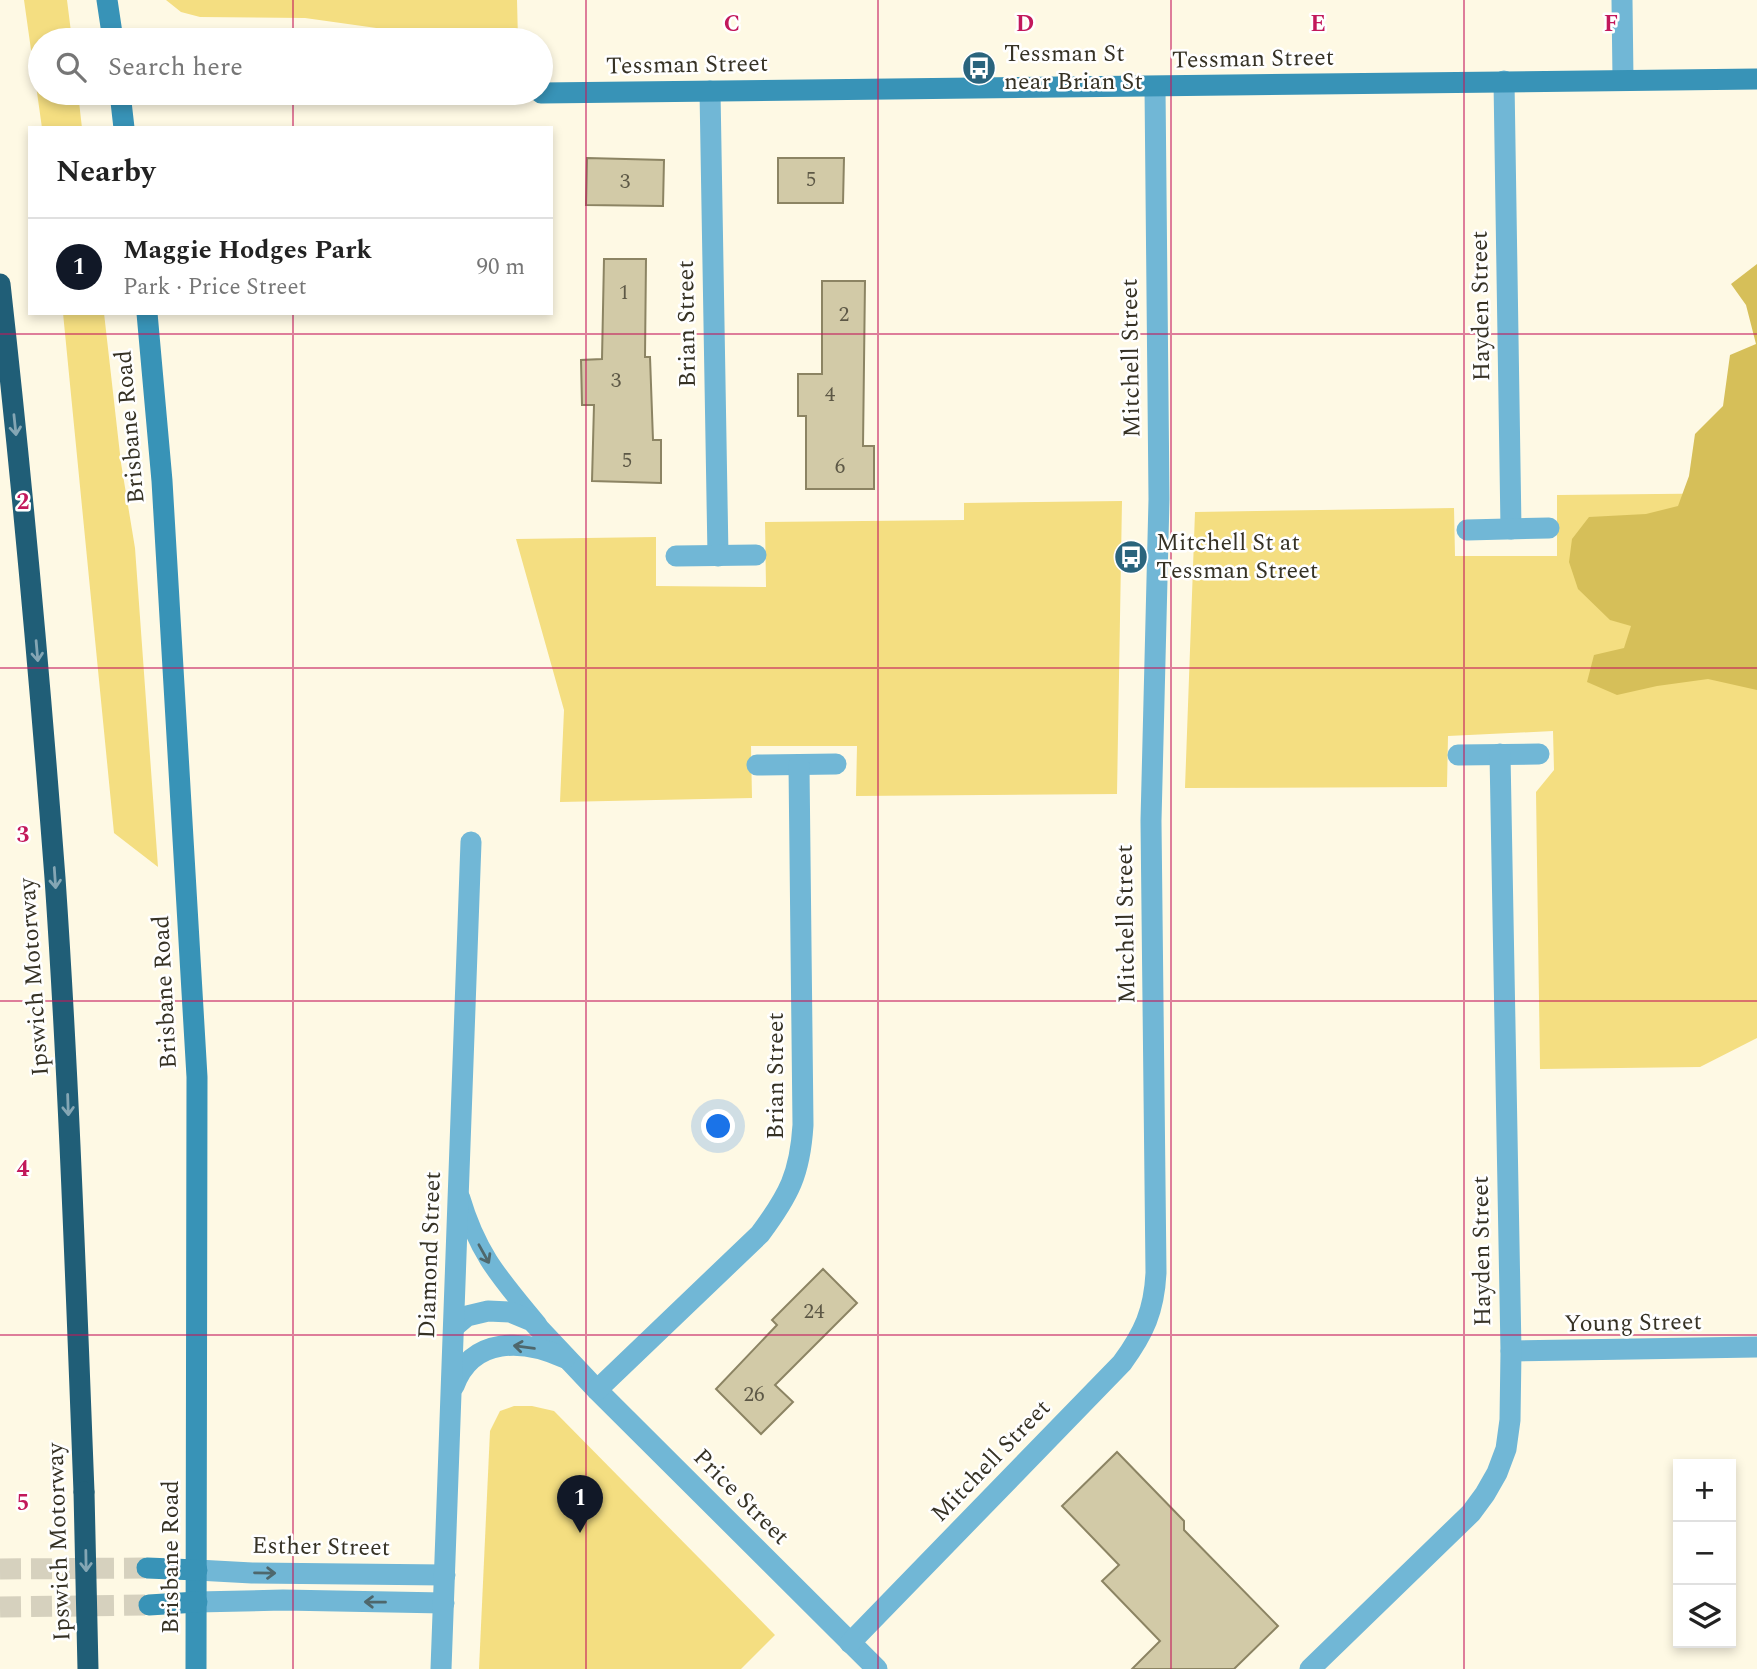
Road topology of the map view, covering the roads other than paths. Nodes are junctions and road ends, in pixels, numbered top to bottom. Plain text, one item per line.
1 (107, 0) edge
2 (1622, 0) edge
3 (111, 28) edge
4 (1623, 79) junction
5 (1757, 79) edge
6 (1504, 81) junction
7 (1155, 87) junction
8 (710, 91) junction
9 (553, 93) edge
10 (121, 105) edge
11 (124, 126) edge
12 (0, 284) edge
13 (147, 315) edge
14 (1549, 528) dead end
15 (1510, 529) junction
16 (1467, 530) dead end
17 (755, 555) dead end
18 (676, 556) dead end
19 (718, 556) junction
20 (1500, 754) junction
21 (1539, 754) dead end
22 (1458, 755) dead end
23 (836, 764) dead end
24 (757, 765) dead end
25 (799, 765) junction
26 (471, 842) dead end
27 (459, 1190) junction
28 (454, 1327) junction
29 (547, 1335) junction
30 (1757, 1347) edge
31 (1511, 1351) junction
32 (479, 1353) junction
33 (569, 1360) junction
34 (597, 1390) junction
35 (451, 1402) junction
36 (147, 1568) tunnel mouth
37 (197, 1570) junction
38 (445, 1574) junction
39 (197, 1602) junction
40 (444, 1603) junction
41 (149, 1605) tunnel mouth
42 (850, 1643) junction
43 (88, 1669) edge
44 (196, 1669) edge
45 (441, 1669) edge
46 (877, 1669) edge
47 (1310, 1669) edge

1 - 3 street
2 - 4 street
4 - 5 street, Tessman Street
4 - 6 street, Tessman Street
6 - 7 street, Tessman Street
6 - 15 street, Hayden Street
7 - 8 street, Tessman Street
7 - 42 street, Mitchell Street
8 - 9 street, Tessman Street
8 - 19 street, Brian Street
10 - 11 street
12 -> 43 highway, Ipswich Motorway, bridge
13 - 37 street, Brisbane Road
14 - 15 street
15 - 16 street
17 - 19 street
18 - 19 street
20 - 21 street
20 - 22 street
20 - 31 street, Hayden Street
23 - 25 street
24 - 25 street
25 - 34 street, Brian Street
26 - 27 street, Diamond Street
27 - 28 street, Diamond Street
27 -> 29 lane
28 - 29 street, Price Street
28 - 32 street
28 - 35 street, Diamond Street
29 - 33 street, Price Street
30 - 31 street, Young Street
31 - 47 street, Hayden Street
33 -> 32 street, Price Street
32 - 35 street
33 - 34 street, Price Street
34 - 42 street, Price Street
35 - 38 street, Diamond Street
36 - 37 street
37 -> 38 street, Esther Street
37 - 39 street, Brisbane Road
38 - 40 street, Diamond Street
40 -> 39 street
39 - 41 street
39 - 44 street, Brisbane Road
40 - 45 street, Diamond Street
42 - 46 street, Price Street

